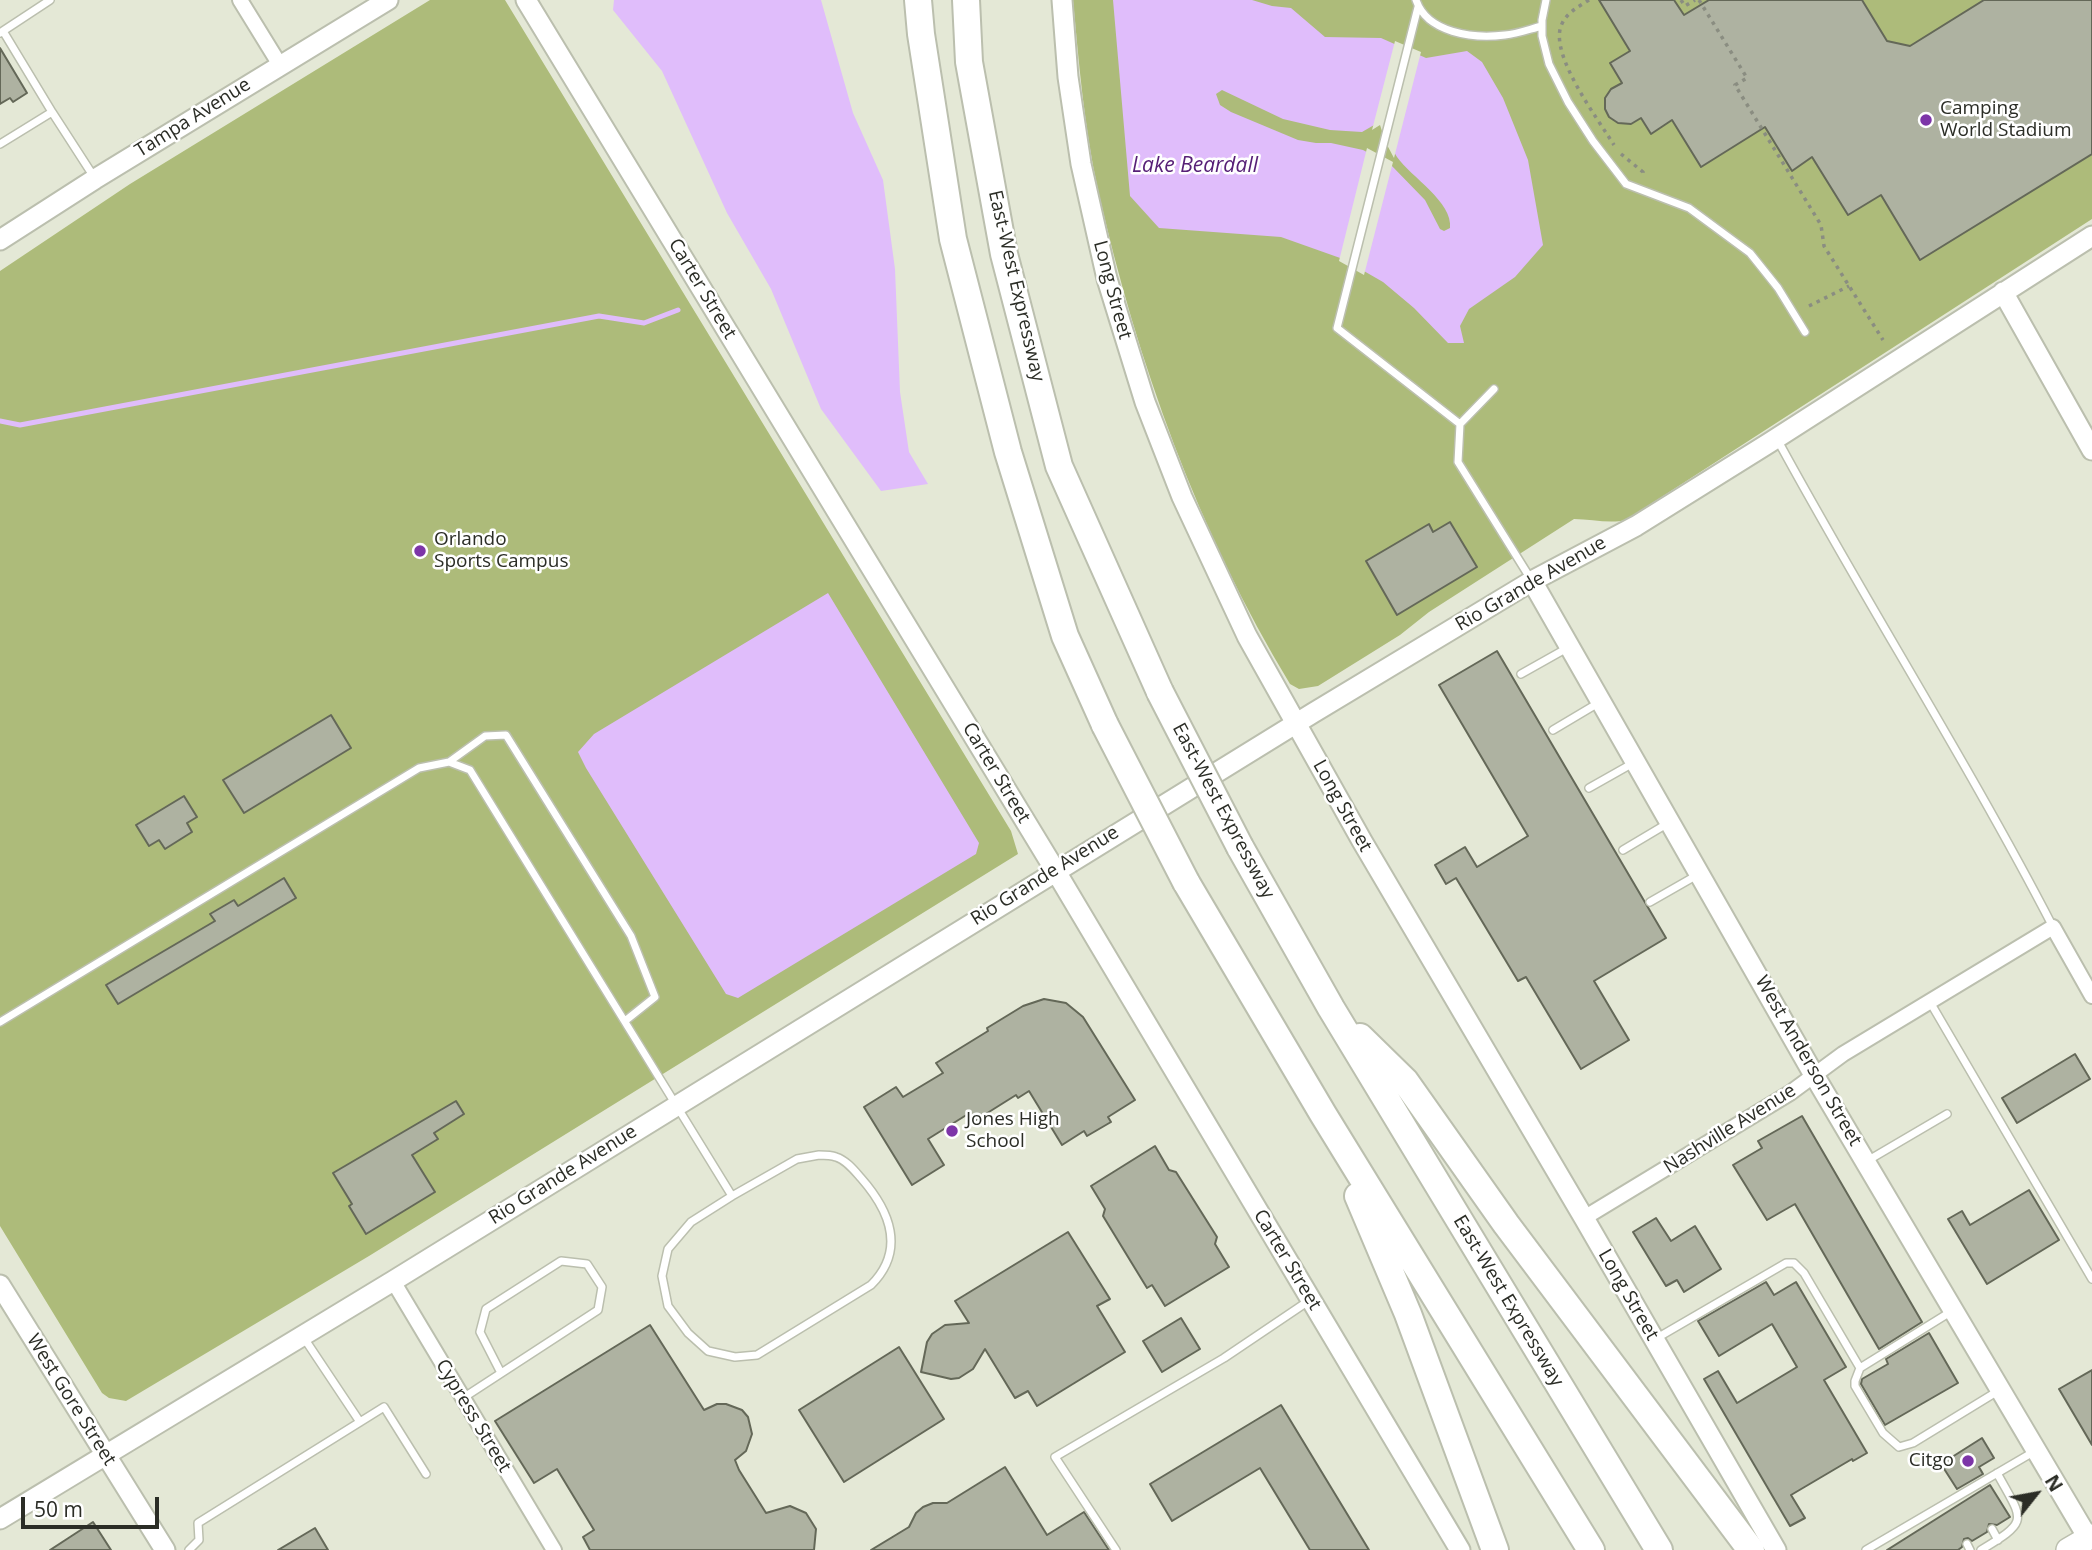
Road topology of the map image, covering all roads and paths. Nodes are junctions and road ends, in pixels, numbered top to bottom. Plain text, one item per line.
1 (50, 0) edge
2 (240, 0) edge
3 (388, 0) edge
4 (526, 0) edge
5 (918, 0) edge
6 (966, 0) edge
7 (1062, 0) edge
8 (1546, 0) edge
9 (1589, 0) edge
10 (1681, 0) edge
11 (1697, 0) edge
12 (1417, 4) edge
13 (1542, 26) junction
14 (1, 32) edge
15 (280, 65) junction
16 (52, 112) junction
17 (0, 144) edge
18 (1642, 177) dead end
19 (95, 179) junction
20 (2092, 236) edge
21 (0, 240) edge
22 (1849, 286) junction
23 (2003, 292) junction
24 (1809, 306) dead end
25 (1805, 332) dead end
26 (1883, 340) dead end
27 (1494, 389) dead end
28 (1460, 424) junction
29 (1776, 439) junction
30 (2092, 450) edge
31 (1532, 581) junction
32 (1570, 646) junction
33 (1521, 674) dead end
34 (1601, 702) junction
35 (1296, 723) junction
36 (1553, 730) dead end
37 (1635, 761) junction
38 (449, 762) junction
39 (1589, 788) dead end
40 (1670, 822) junction
41 (1623, 850) dead end
42 (1055, 870) junction
43 (1699, 873) junction
44 (1650, 902) dead end
45 (2053, 927) junction
46 (2092, 996) edge
47 (1929, 1001) junction
48 (1331, 1008) junction
49 (625, 1021) junction
50 (0, 1022) edge
51 (1814, 1075) junction
52 (676, 1105) junction
53 (1323, 1114) junction
54 (1947, 1114) dead end
55 (1867, 1162) junction
56 (732, 1196) junction
57 (1584, 1218) junction
58 (2092, 1279) edge
59 (393, 1281) junction
60 (0, 1285) edge
61 (1310, 1300) junction
62 (1954, 1310) junction
63 (303, 1336) junction
64 (1653, 1340) junction
65 (1860, 1368) junction
66 (501, 1373) junction
67 (2001, 1389) junction
68 (463, 1398) junction
69 (360, 1422) junction
70 (2037, 1450) junction
71 (107, 1456) junction
72 (1997, 1473) junction
73 (426, 1474) dead end
74 (0, 1519) edge
75 (1992, 1529) dead end
76 (1998, 1540) junction
77 (2083, 1541) edge
78 (1985, 1549) edge
79 (165, 1550) edge
80 (189, 1550) edge
81 (554, 1550) edge
82 (1116, 1550) edge
83 (1460, 1550) edge
84 (1495, 1550) edge
85 (1591, 1550) edge
86 (1659, 1550) edge
87 (1751, 1550) edge
88 (1776, 1550) edge
89 (1866, 1550) edge

1 - 14 lane
2 - 15 street
3 - 15 street, Tampa Avenue
4 - 42 street, Carter Street
5 - 53 highway, bridge
6 - 48 highway, East-West Expressway, bridge
7 - 35 street, Long Street
8 - 13 lane
9 - 18 path
10 - 11 path
11 - 22 path
12 - 13 lane
12 - 28 lane
13 - 25 lane
14 - 16 lane
15 - 19 street, Tampa Avenue
16 - 17 lane
16 - 19 lane
19 - 21 street, Tampa Avenue
20 - 23 street, Rio Grande Avenue
22 - 24 path
22 - 26 path
23 - 29 street, Rio Grande Avenue
23 - 30 street
27 - 28 lane
28 - 31 lane
29 - 31 street, Rio Grande Avenue
29 - 45 lane
31 - 32 street, West Anderson Street
31 - 35 street, Rio Grande Avenue
32 - 33 lane
32 - 34 street, West Anderson Street
34 - 36 lane
34 - 37 street, West Anderson Street
35 - 42 street, Rio Grande Avenue
35 - 57 street, Long Street
37 - 39 lane
37 - 40 street, West Anderson Street
38 - 49 lane
38 - 49 lane
38 - 50 lane
40 - 41 lane
40 - 43 street, West Anderson Street
42 - 52 street, Rio Grande Avenue
42 - 61 street, Carter Street
43 - 44 lane
43 - 51 street, West Anderson Street
45 - 46 street
45 - 47 street, Nashville Avenue
47 - 51 street, Nashville Avenue
47 - 58 lane
48 - 86 highway, East-West Expressway
48 - 87 highway
49 - 52 lane
51 - 55 street, West Anderson Street
51 - 57 street, Nashville Avenue
52 - 56 lane
52 - 59 street, Rio Grande Avenue
53 - 84 highway
53 - 85 highway
54 - 55 lane
55 - 62 street, West Anderson Street
56 - 56 lane
57 - 64 street, Long Street
59 - 63 street, Rio Grande Avenue
59 - 68 street, Cypress Street
60 - 71 street, West Gore Street
61 - 82 lane
61 - 83 street, Carter Street
62 - 65 lane
62 - 67 street, West Anderson Street
63 - 69 lane
63 - 71 street, Rio Grande Avenue
64 - 65 lane
64 - 88 street, Long Street
65 - 67 lane
66 - 66 lane
66 - 68 lane
67 - 70 street, West Anderson Street
68 - 81 street, Cypress Street
69 - 73 lane
69 - 80 lane
70 - 72 lane
70 - 77 street, West Anderson Street
71 - 74 street, Rio Grande Avenue
71 - 79 street, West Gore Street
72 - 76 lane
72 - 89 lane
75 - 76 lane
76 - 78 lane

